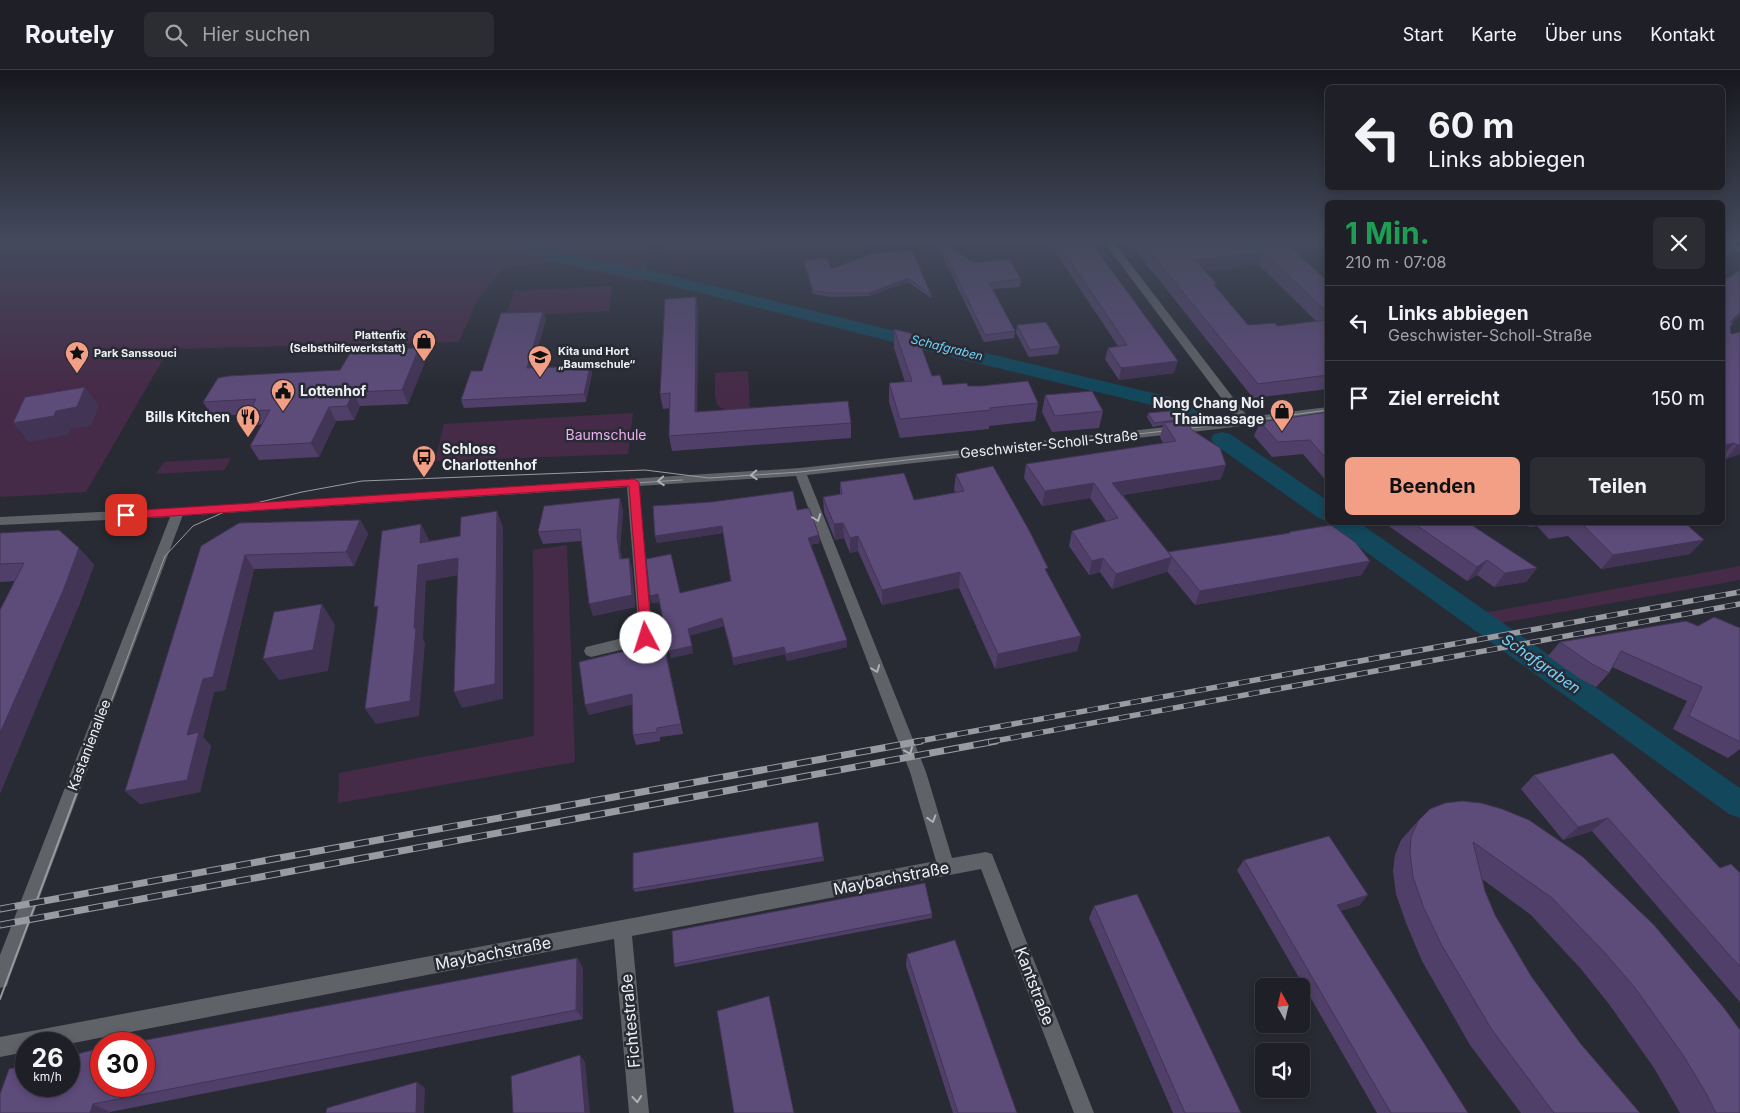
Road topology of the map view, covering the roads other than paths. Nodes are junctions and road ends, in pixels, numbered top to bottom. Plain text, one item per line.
1 (1145, 290) edge
2 (1325, 410) edge
3 (1245, 422) junction
4 (800, 472) junction
5 (634, 482) junction
6 (178, 512) junction
7 (0, 521) edge
8 (591, 651) dead end
9 (986, 860) joint
10 (946, 867) junction
11 (622, 929) junction
12 (0, 979) edge
13 (0, 1047) edge
14 (639, 1113) edge
15 (1084, 1113) edge

1 - 3 street
2 - 3 street, Geschwister-Scholl-Straße
3 - 4 street, Geschwister-Scholl-Straße
4 -> 5 street, Geschwister-Scholl-Straße
4 -> 10 street
5 - 6 street, Geschwister-Scholl-Straße
5 - 8 street
6 - 7 street, Geschwister-Scholl-Straße
6 - 12 street, Kastanienallee
9 - 10 street, Maybachstraße
9 - 15 street, Kantstraße
10 - 11 street, Maybachstraße
11 - 13 street, Maybachstraße
11 -> 14 street, Fichtestraße

